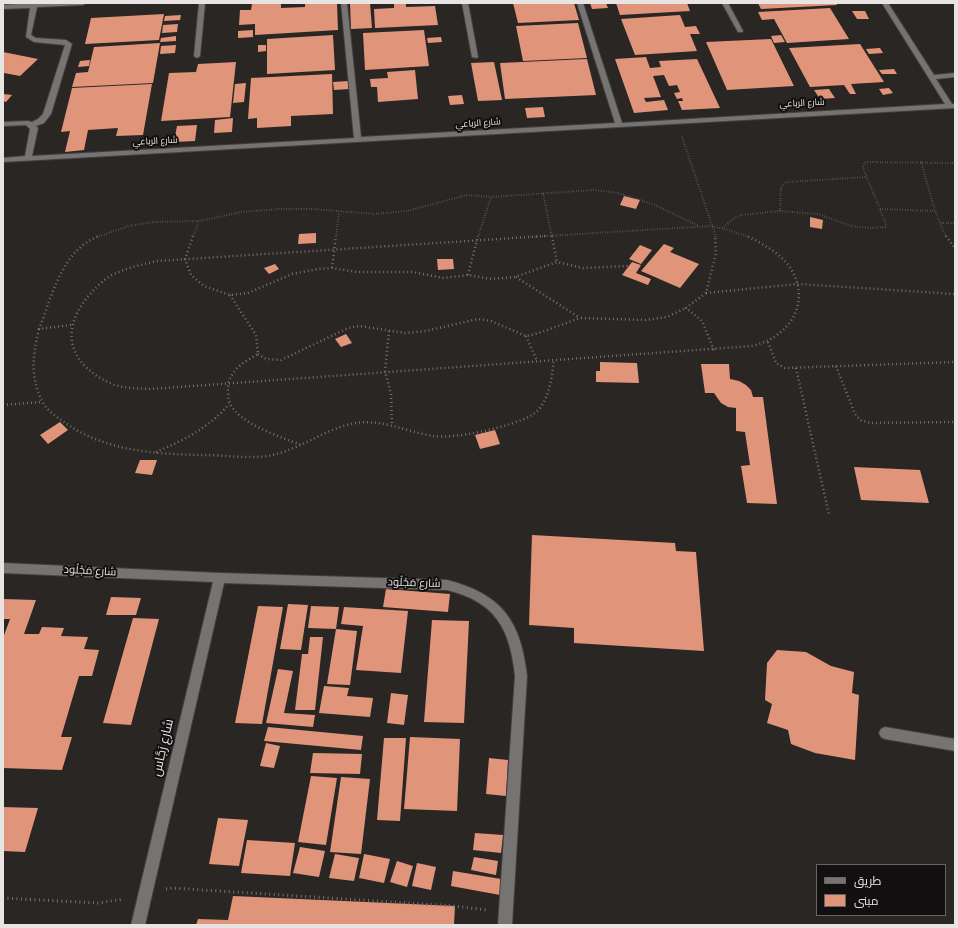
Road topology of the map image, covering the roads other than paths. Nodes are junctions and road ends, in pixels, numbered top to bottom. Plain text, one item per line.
1 (83, 3) edge
2 (202, 3) edge
3 (344, 3) edge
4 (465, 3) edge
5 (580, 3) edge
6 (726, 3) edge
7 (885, 3) edge
8 (34, 5) junction
9 (3, 7) edge
10 (740, 31) dead end
11 (197, 56) dead end
12 (475, 57) dead end
13 (955, 75) edge
14 (931, 76) junction
15 (952, 106) edge
16 (3, 124) edge
17 (619, 125) junction
18 (32, 126) junction
19 (358, 141) junction
20 (28, 159) junction
21 (3, 160) edge
22 (3, 568) edge
23 (220, 578) junction
24 (886, 733) dead end
25 (955, 745) edge
26 (138, 925) edge
27 (505, 925) edge

1 - 8 street
2 - 11 street
3 - 19 street
4 - 12 street
5 - 17 street
6 - 10 street
7 - 14 street
8 - 9 street
8 - 18 street
13 - 14 street
14 - 15 street
15 - 17 street, شارع الرباعي
16 - 18 street
17 - 19 street, شارع الرباعي
18 - 20 street
19 - 20 street, شارع الرباعي
20 - 21 street, شارع الرباعي
22 - 23 street, شارع مَجْلُود
23 - 26 street, شارع رَجَّاس
23 - 27 street, شارع مَجْلُود
24 - 25 street

